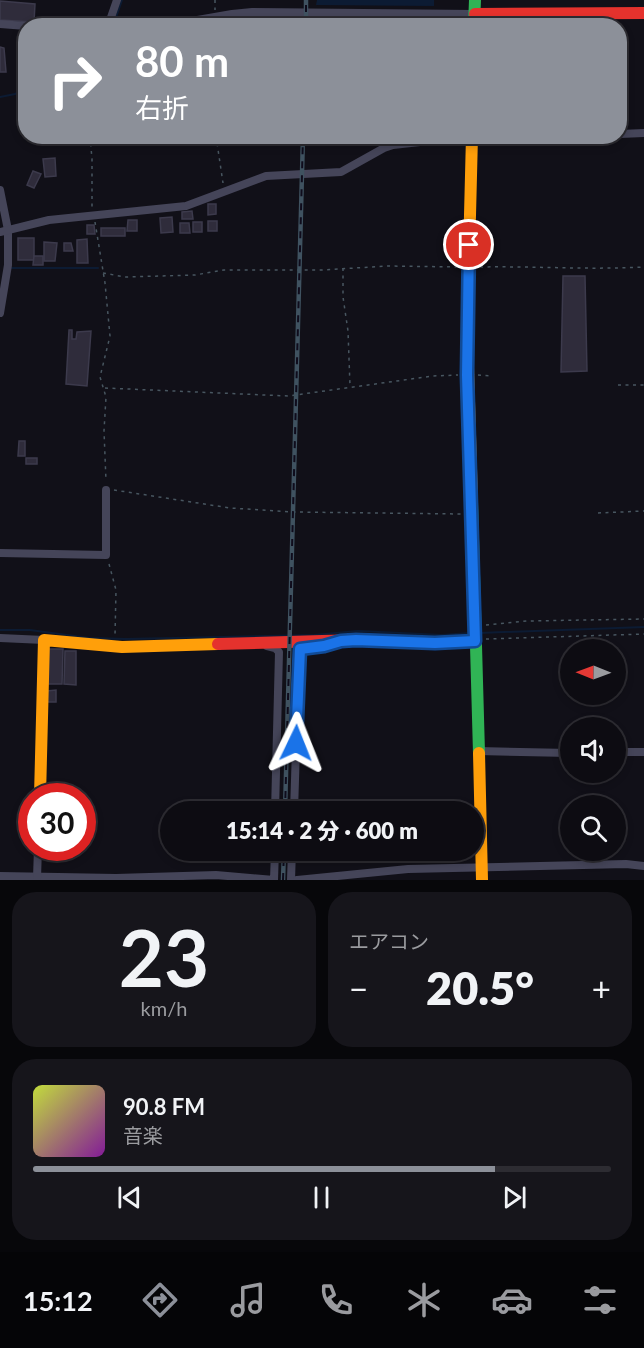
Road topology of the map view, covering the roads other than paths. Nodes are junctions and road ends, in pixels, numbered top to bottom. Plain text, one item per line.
1 (117, 0) edge
2 (475, 0) edge
3 (644, 13) edge
4 (111, 18) edge
5 (205, 18) edge
6 (432, 18) edge
7 (474, 18) edge
8 (523, 18) edge
9 (0, 24) edge
10 (18, 25) edge
11 (644, 133) edge
12 (627, 134) edge
13 (403, 144) edge
14 (472, 144) edge
15 (0, 190) edge
16 (4, 231) edge
17 (0, 313) edge
18 (106, 490) road end
19 (0, 553) edge
20 (475, 633) junction
21 (0, 638) edge
22 (44, 640) junction
23 (341, 641) junction
24 (262, 644) junction
25 (478, 751) junction
26 (626, 752) edge
27 (644, 752) edge
28 (560, 753) edge
29 (40, 783) edge
30 (275, 801) edge
31 (294, 801) edge
32 (38, 861) edge
33 (275, 861) edge
34 (292, 861) edge
35 (644, 866) edge
36 (481, 867) junction
37 (0, 876) edge
38 (37, 878) junction
39 (291, 880) edge
40 (297, 880) edge
41 (482, 880) edge

1 - 4 street
2 - 7 street
3 - 8 street
5 - 6 street
9 - 10 street
11 - 12 street
13 - 16 street
14 - 20 street
15 - 16 street
16 - 17 street
18 - 19 street
20 - 23 street
20 - 25 street
21 - 22 street
22 - 24 street
22 - 29 street
23 - 24 street
23 - 31 street
24 - 30 street
25 - 28 street
25 - 36 street
26 - 27 street
32 - 38 street
33 - 38 street
34 - 39 street
35 - 36 street
36 - 40 street
36 - 41 street
37 - 38 street

